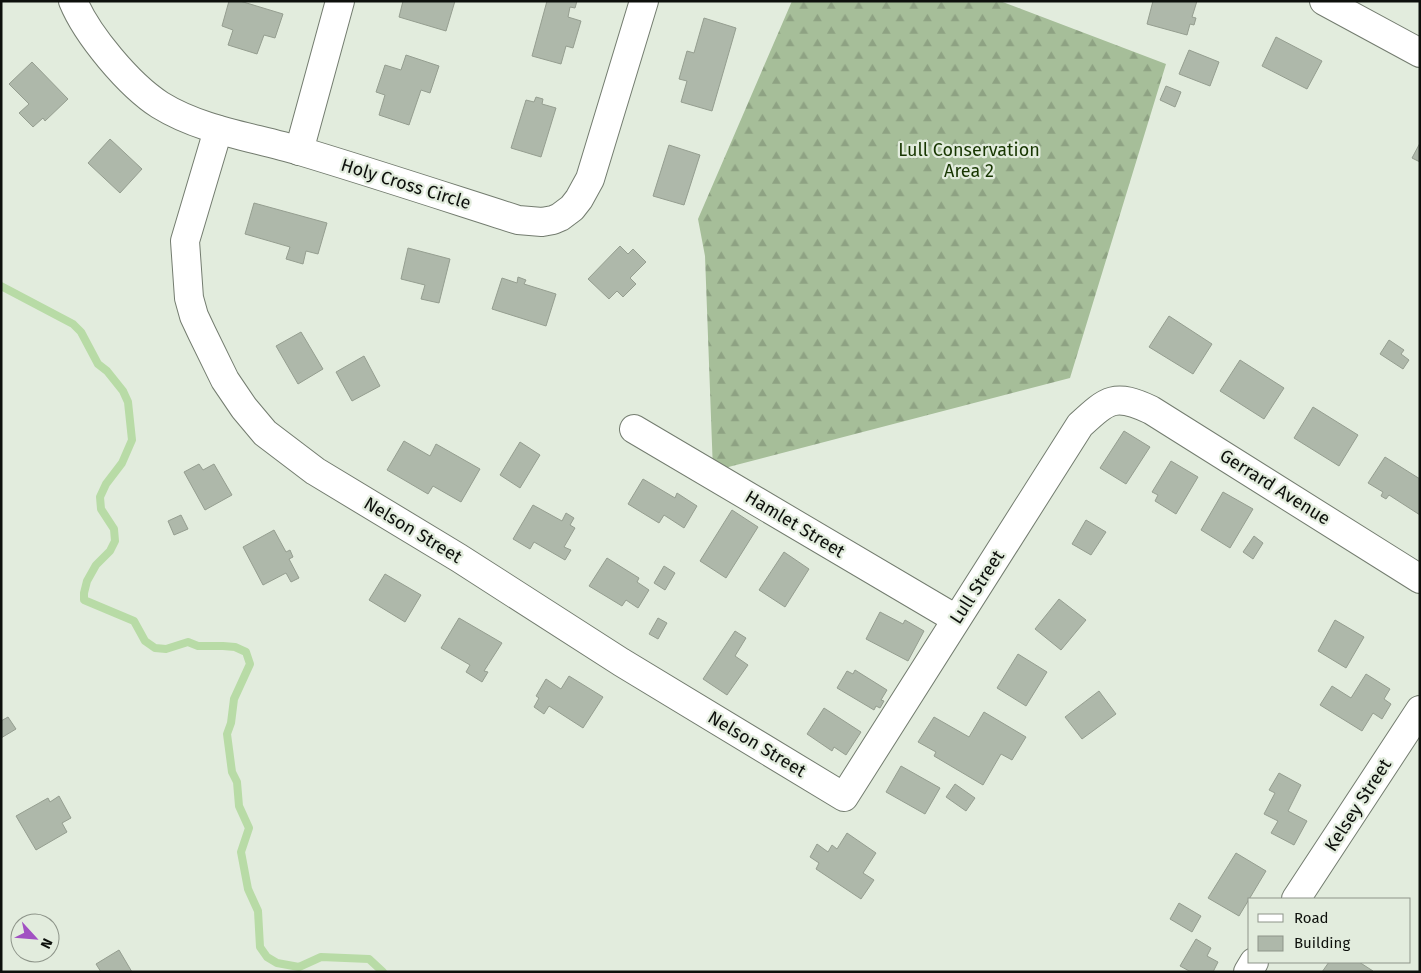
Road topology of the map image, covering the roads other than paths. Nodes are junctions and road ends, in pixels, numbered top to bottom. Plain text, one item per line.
1 (73, 1) edge
2 (340, 1) edge
3 (644, 1) edge
4 (1324, 1) edge
5 (1420, 53) edge
6 (218, 130) junction
7 (299, 151) junction
8 (1128, 400) joint
9 (634, 430) dead end
10 (1420, 578) edge
11 (956, 619) junction
12 (1420, 710) edge
13 (844, 797) joint
14 (1297, 898) edge

1 - 6 street, Holy Cross Circle
2 - 7 street
3 - 7 street, Holy Cross Circle
4 - 5 street
6 - 7 street, Holy Cross Circle
6 - 13 street, Nelson Street
8 - 10 street, Gerrard Avenue
8 - 11 street, Lull Street
9 - 11 street, Hamlet Street
11 - 13 street, Lull Street
12 - 14 street, Kelsey Street

